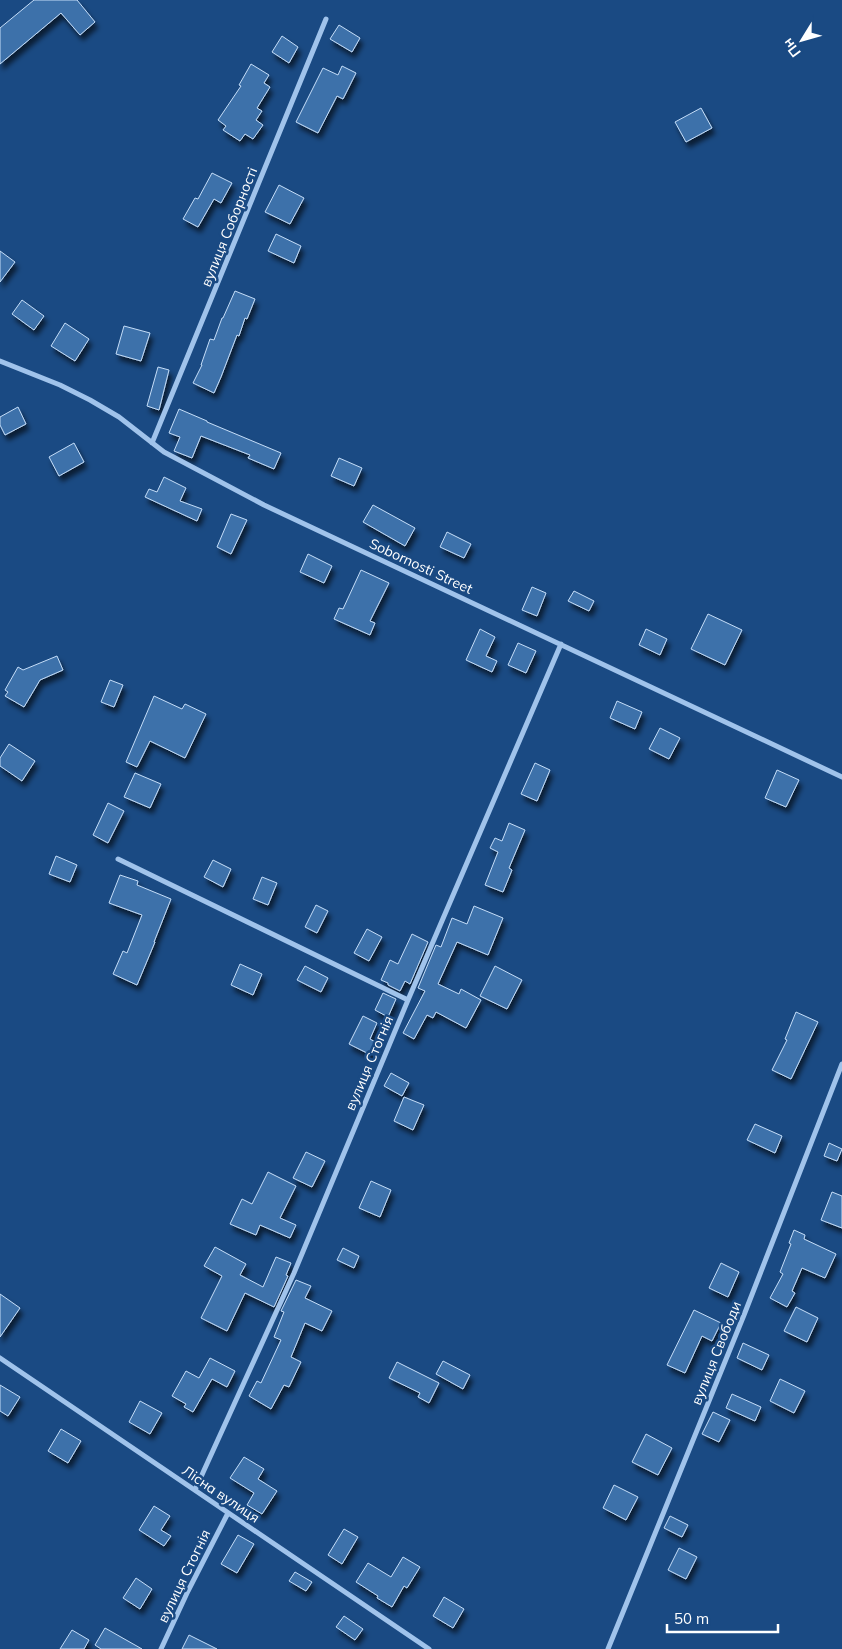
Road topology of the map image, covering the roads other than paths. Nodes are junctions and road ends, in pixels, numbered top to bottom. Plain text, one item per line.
1 (326, 19) dead end
2 (0, 361) edge
3 (152, 443) junction
4 (561, 644) junction
5 (842, 777) edge
6 (118, 859) dead end
7 (408, 1000) junction
8 (842, 1064) edge
9 (0, 1358) edge
10 (195, 1490) junction
11 (228, 1513) junction
12 (161, 1649) edge
13 (429, 1649) edge
14 (608, 1649) edge

1 - 3 street, вулиця Соборності
2 - 3 street, Sobornosti Street
3 - 4 street, Sobornosti Street
4 - 5 street, Sobornosti Street
4 - 7 street, вулиця Стогнія
6 - 7 street
7 - 10 street, вулиця Стогнія
8 - 14 street, вулиця Свободи
9 - 10 street, Лісна вулиця
10 - 11 street, Лісна вулиця
11 - 12 street, вулиця Стогнія
11 - 13 street, Лісна вулиця

